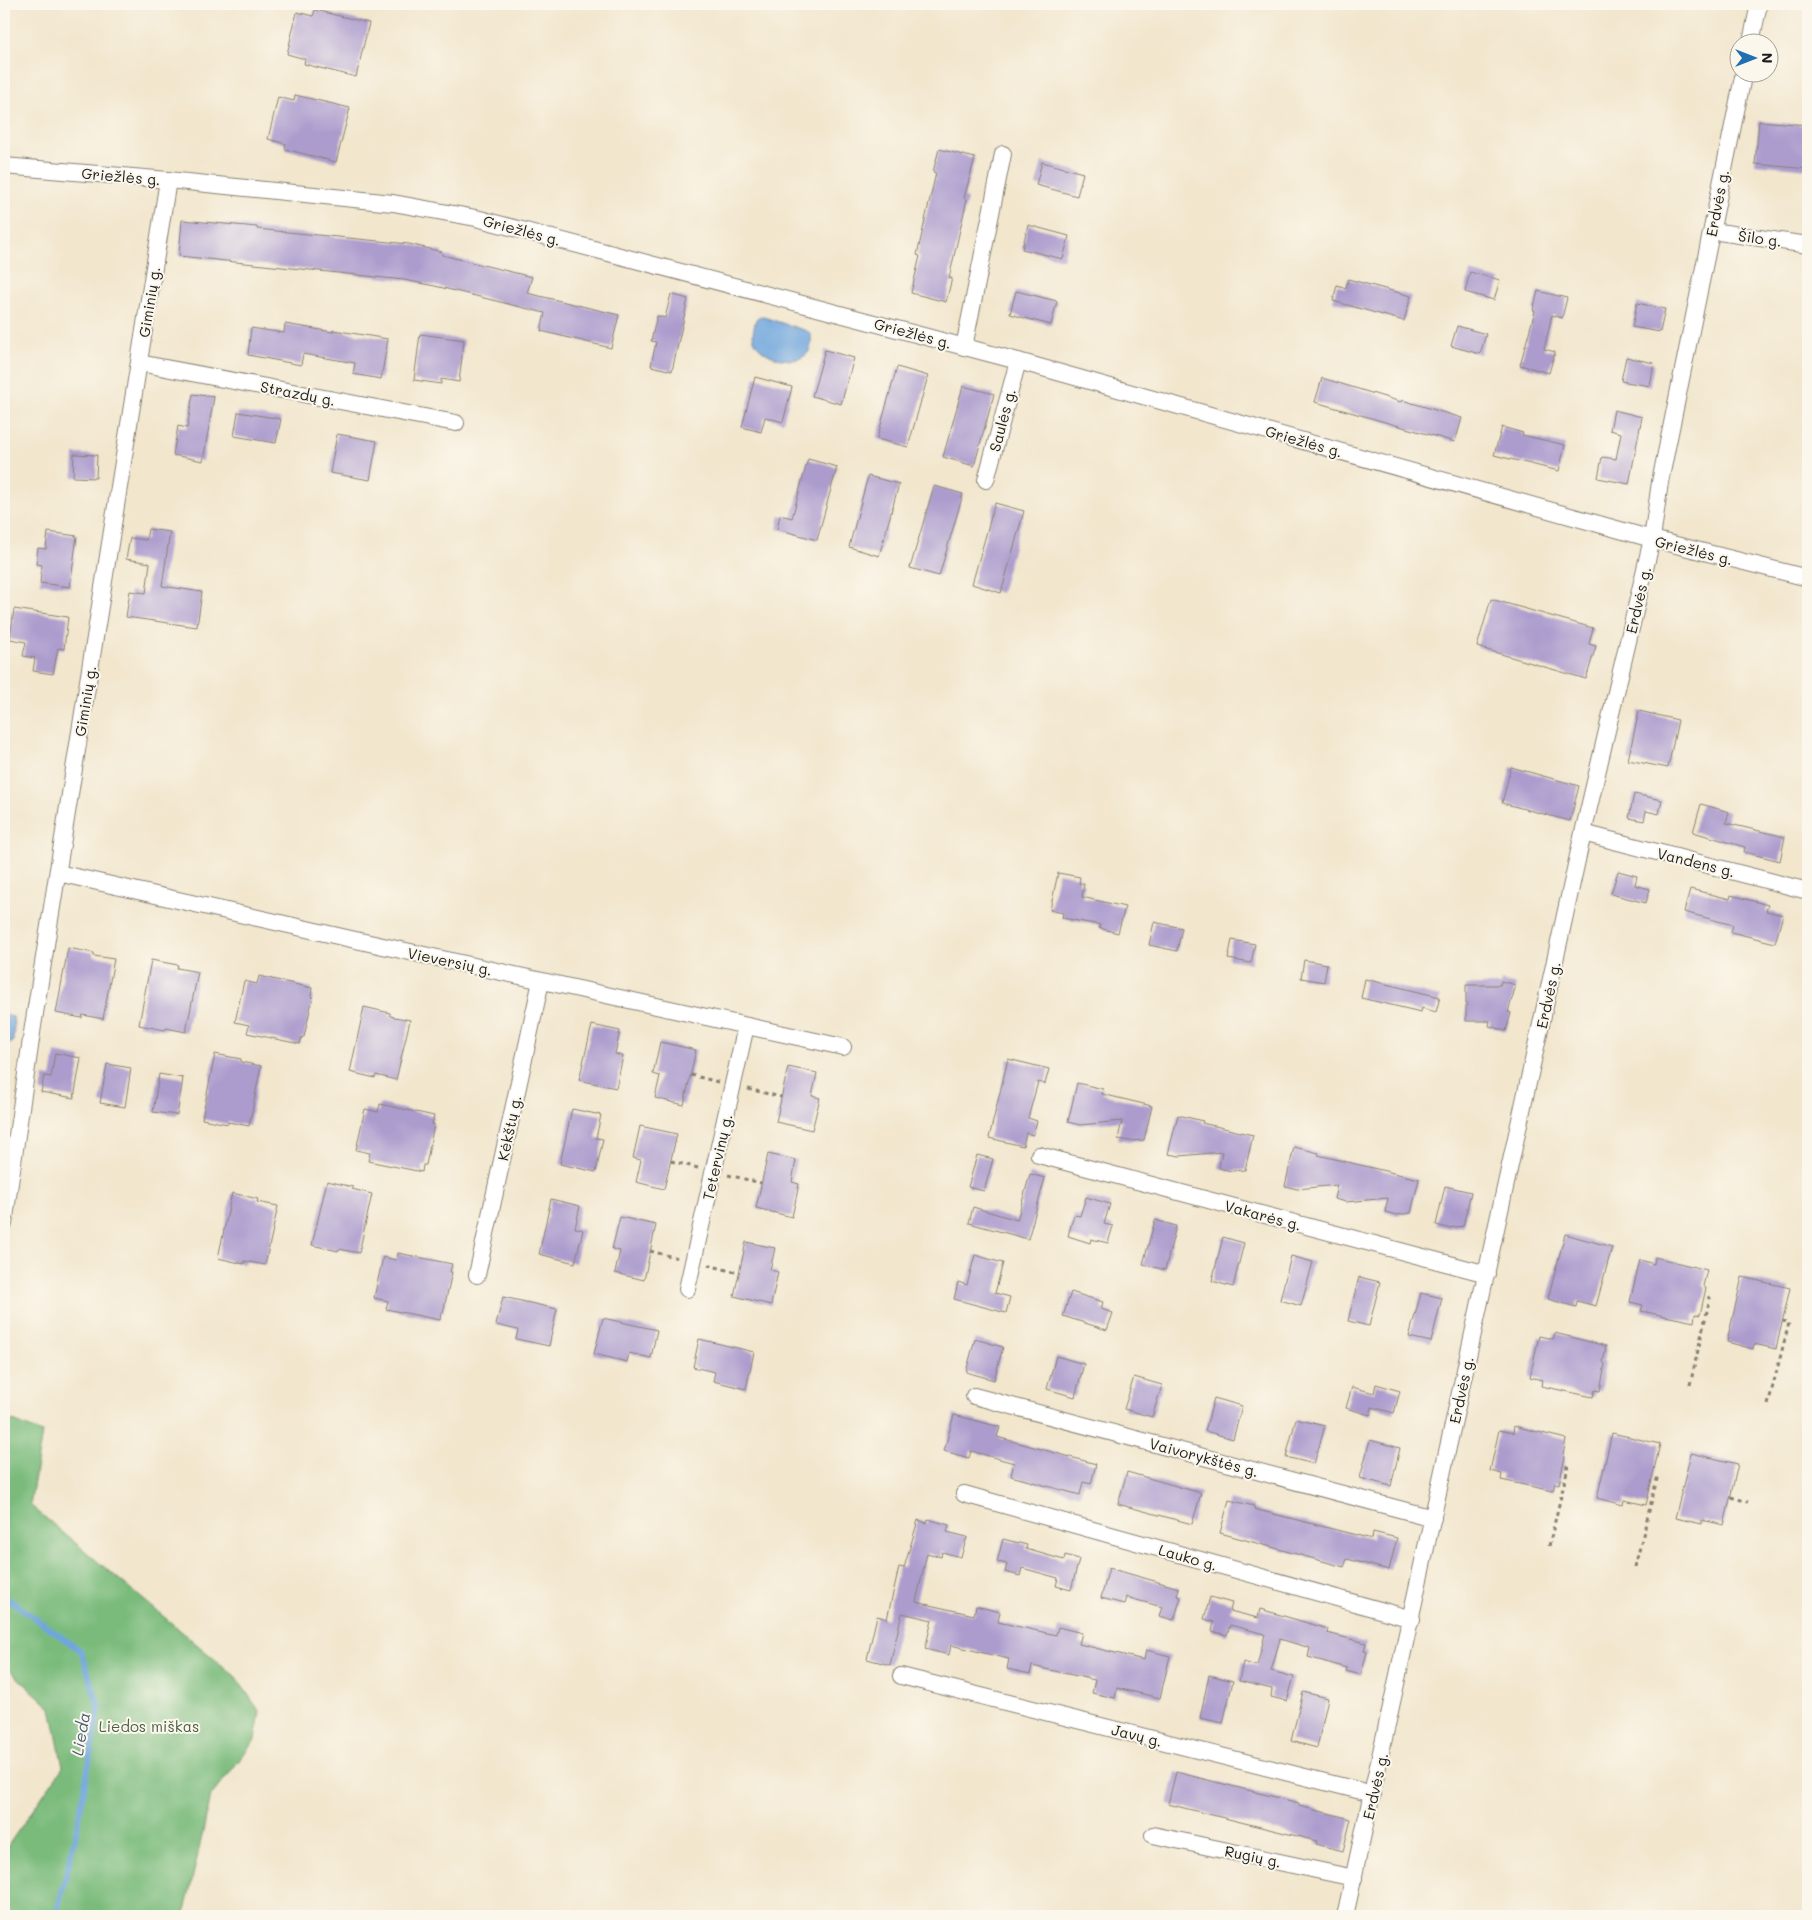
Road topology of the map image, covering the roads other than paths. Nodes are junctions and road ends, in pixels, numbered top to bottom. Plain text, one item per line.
1 (1759, 4) edge
2 (1753, 32) edge
3 (1742, 82) edge
4 (1003, 154) dead end
5 (4, 166) edge
6 (168, 180) junction
7 (1712, 231) junction
8 (1808, 244) edge
9 (964, 347) junction
10 (1018, 361) junction
11 (139, 363) junction
12 (456, 423) dead end
13 (986, 480) dead end
14 (1652, 539) junction
15 (1808, 578) edge
16 (1583, 833) junction
17 (58, 873) junction
18 (1808, 891) edge
19 (541, 981) junction
20 (746, 1026) junction
21 (843, 1047) dead end
22 (1039, 1155) dead end
23 (4, 1224) edge
24 (1487, 1274) junction
25 (477, 1275) dead end
26 (687, 1289) dead end
27 (974, 1396) dead end
28 (964, 1494) dead end
29 (1433, 1518) junction
30 (1412, 1619) junction
31 (901, 1676) dead end
32 (1374, 1794) junction
33 (1153, 1835) dead end
34 (1354, 1878) junction
35 (1345, 1916) edge

1 - 2 street
3 - 7 street, Erdvės g.
4 - 9 street
5 - 6 street, Griežlės g.
6 - 9 street, Griežlės g.
6 - 11 street, Giminių g.
7 - 8 street, Šilo g.
7 - 14 street, Erdvės g.
9 - 10 street, Griežlės g.
10 - 13 street, Saulės g.
10 - 14 street, Griežlės g.
11 - 12 street, Strazdų g.
11 - 17 street, Giminių g.
14 - 15 street, Griežlės g.
14 - 16 street, Erdvės g.
16 - 18 street, Vandens g.
16 - 24 street, Erdvės g.
17 - 19 street, Vieversių g.
17 - 23 street, Giminių g.
19 - 20 street, Vieversių g.
19 - 25 street, Kėkštų g.
20 - 21 street, Vieversių g.
20 - 26 street, Tetervinų g.
22 - 24 street, Vakarės g.
24 - 29 street, Erdvės g.
27 - 29 street, Vaivorykštės g.
28 - 30 street, Lauko g.
29 - 30 street, Erdvės g.
30 - 32 street, Erdvės g.
31 - 32 street, Javų g.
32 - 34 street, Erdvės g.
33 - 34 street, Rugių g.
34 - 35 street, Erdvės g.

